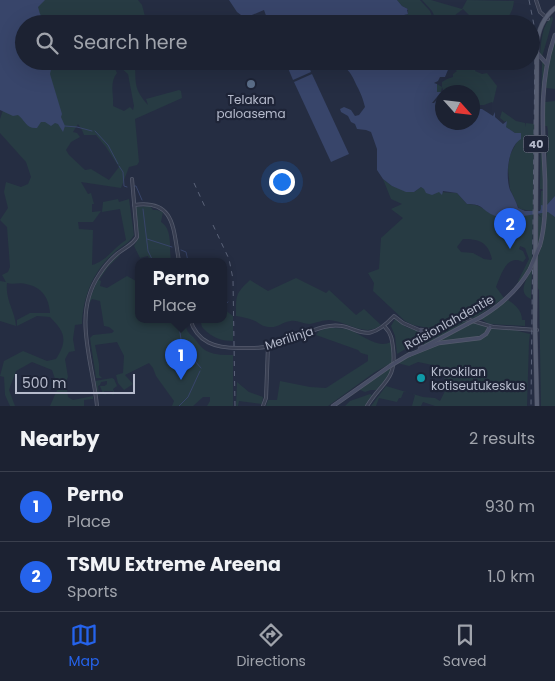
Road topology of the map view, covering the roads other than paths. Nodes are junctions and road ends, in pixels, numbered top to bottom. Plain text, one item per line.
1 (536, 0) edge
2 (555, 9) edge
3 (547, 18) junction
4 (555, 36) edge
5 (540, 41) edge
6 (540, 56) edge
7 (546, 66) junction
8 (538, 70) edge
9 (132, 180) dead end
10 (133, 205) junction
11 (178, 258) edge
12 (192, 323) edge
13 (384, 326) junction
14 (490, 327) junction
15 (422, 330) junction
16 (536, 330) junction
17 (268, 346) junction
18 (420, 349) junction
19 (409, 355) junction
20 (98, 406) edge
21 (263, 406) edge
22 (333, 406) edge
23 (367, 406) edge
24 (537, 406) edge

1 - 3 street
2 - 3 main road, 40
3 - 5 main road, 40
4 - 7 main road, Raisionlahdentie
6 - 7 main road
7 - 18 main road, Raisionlahdentie, bridge
8 - 16 main road, 40
9 - 10 street
10 - 11 street
10 - 20 street
12 - 17 street, Merilinja
13 - 15 street
13 - 17 street, Merilinja
13 - 23 street
14 - 15 street
14 - 16 street
14 - 19 main road
15 - 18 main road
16 - 24 main road, 40
17 - 21 street
18 - 19 main road, Raisionlahdentie
19 - 22 main road, Raisionlahdentie, bridge

